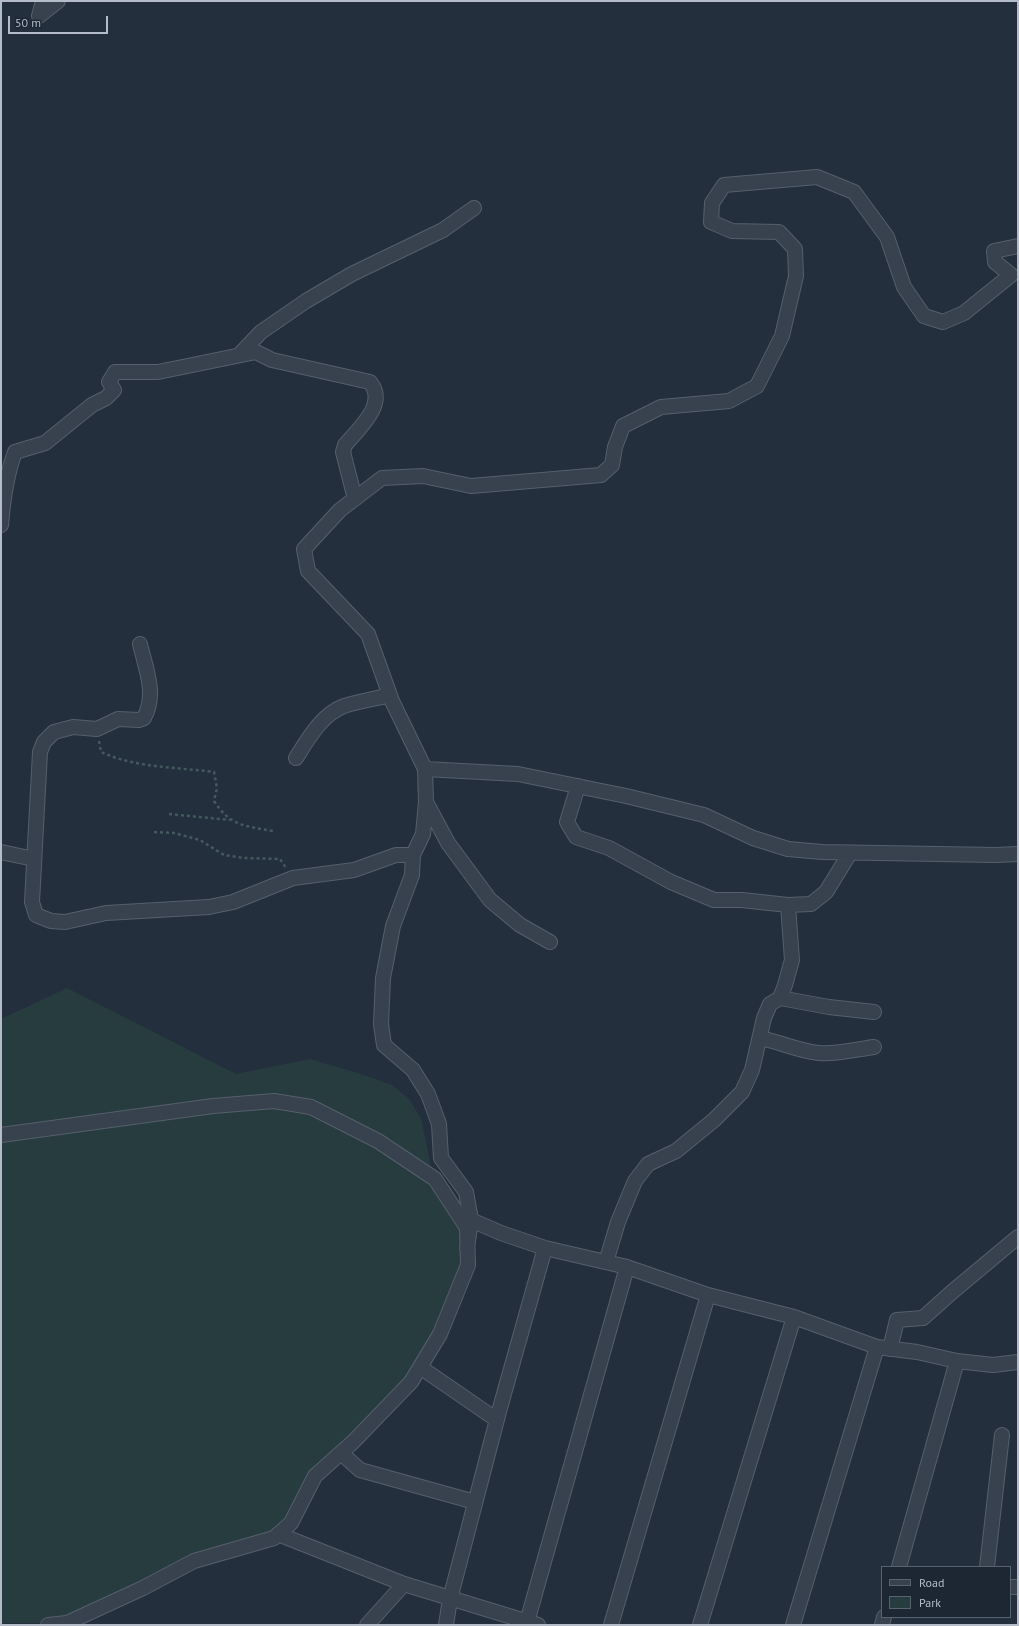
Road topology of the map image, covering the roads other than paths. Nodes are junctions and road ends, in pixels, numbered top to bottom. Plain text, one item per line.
1 (43, 1) edge
2 (58, 1) edge
3 (474, 208) dead end
4 (1018, 246) edge
5 (1014, 276) edge
6 (239, 355) junction
7 (355, 499) junction
8 (1, 525) edge
9 (140, 644) dead end
10 (390, 695) junction
11 (296, 758) dead end
12 (425, 769) junction
13 (578, 786) junction
14 (426, 802) junction
15 (1, 852) edge
16 (850, 853) junction
17 (1018, 854) edge
18 (413, 855) junction
19 (34, 859) junction
20 (788, 905) junction
21 (550, 942) dead end
22 (780, 998) junction
23 (874, 1012) dead end
24 (760, 1038) junction
25 (874, 1048) dead end
26 (1, 1135) edge
27 (471, 1220) junction
28 (1018, 1237) edge
29 (468, 1248) junction
30 (545, 1248) junction
31 (606, 1262) junction
32 (627, 1267) junction
33 (708, 1295) junction
34 (794, 1316) junction
35 (883, 1348) junction
36 (957, 1361) junction
37 (1018, 1362) edge
38 (420, 1367) junction
39 (497, 1420) junction
40 (1002, 1434) dead end
41 (341, 1453) junction
42 (475, 1502) junction
43 (278, 1534) junction
44 (899, 1566) edge
45 (987, 1566) edge
46 (404, 1584) junction
47 (450, 1599) junction
48 (533, 1624) edge
49 (48, 1625) edge
50 (367, 1625) edge
51 (446, 1625) edge
52 (611, 1625) edge
53 (700, 1625) edge
54 (793, 1625) edge

1 - 2 street
3 - 6 street
4 - 5 street
5 - 7 street
6 - 7 street
6 - 8 street
7 - 10 street
9 - 19 street
10 - 11 street
10 - 12 street
12 - 13 street
12 - 14 street
13 - 16 street
13 - 20 street
14 - 18 street
14 - 21 street
15 - 19 street
16 - 17 street
16 - 20 street
18 - 19 street
18 - 27 street
20 - 22 street
22 - 23 street
22 - 24 street
24 - 25 street
24 - 31 street
26 - 29 street
27 - 29 street
27 - 30 street
28 - 35 street
29 - 38 street
30 - 31 street
30 - 39 street
31 - 32 street
32 - 33 street
32 - 48 street
33 - 34 street
33 - 52 street
34 - 35 street
34 - 53 street
35 - 36 street
35 - 54 street
36 - 37 street
36 - 44 street
38 - 39 street
38 - 41 street
39 - 42 street
40 - 45 street
41 - 42 street
41 - 43 street
42 - 47 street
43 - 46 street
43 - 49 street
46 - 47 street
46 - 50 street
47 - 48 street
47 - 51 street

